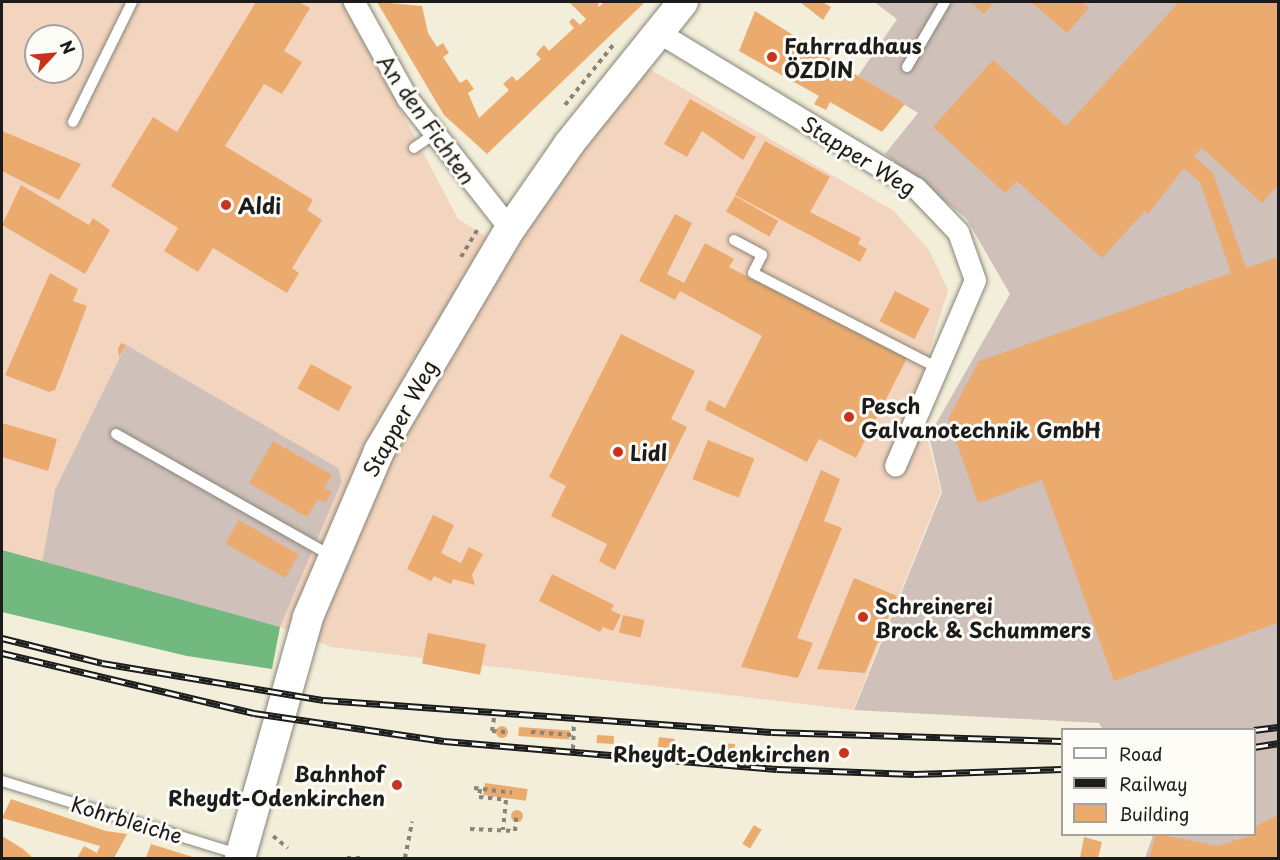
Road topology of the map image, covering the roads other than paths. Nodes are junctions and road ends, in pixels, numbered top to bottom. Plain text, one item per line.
1 (132, 2) edge
2 (354, 2) edge
3 (683, 2) edge
4 (945, 2) edge
5 (658, 32) junction
6 (907, 67) dead end
7 (73, 122) dead end
8 (434, 134) junction
9 (414, 148) dead end
10 (510, 229) junction
11 (734, 240) dead end
12 (940, 370) junction
13 (116, 434) dead end
14 (895, 466) dead end
15 (330, 555) junction
16 (2, 781) edge
17 (244, 857) edge

1 - 7 lane
2 - 8 street, An den Fichten
3 - 5 main road, Stapper Weg
4 - 6 lane
5 - 10 main road, Stapper Weg
5 - 12 street, Stapper Weg
8 - 9 lane
8 - 10 street, An den Fichten
10 - 15 main road, Stapper Weg
11 - 12 lane
12 - 14 street, Stapper Weg
13 - 15 lane
15 - 17 main road, Stapper Weg
16 - 17 lane, Kohrbleiche

